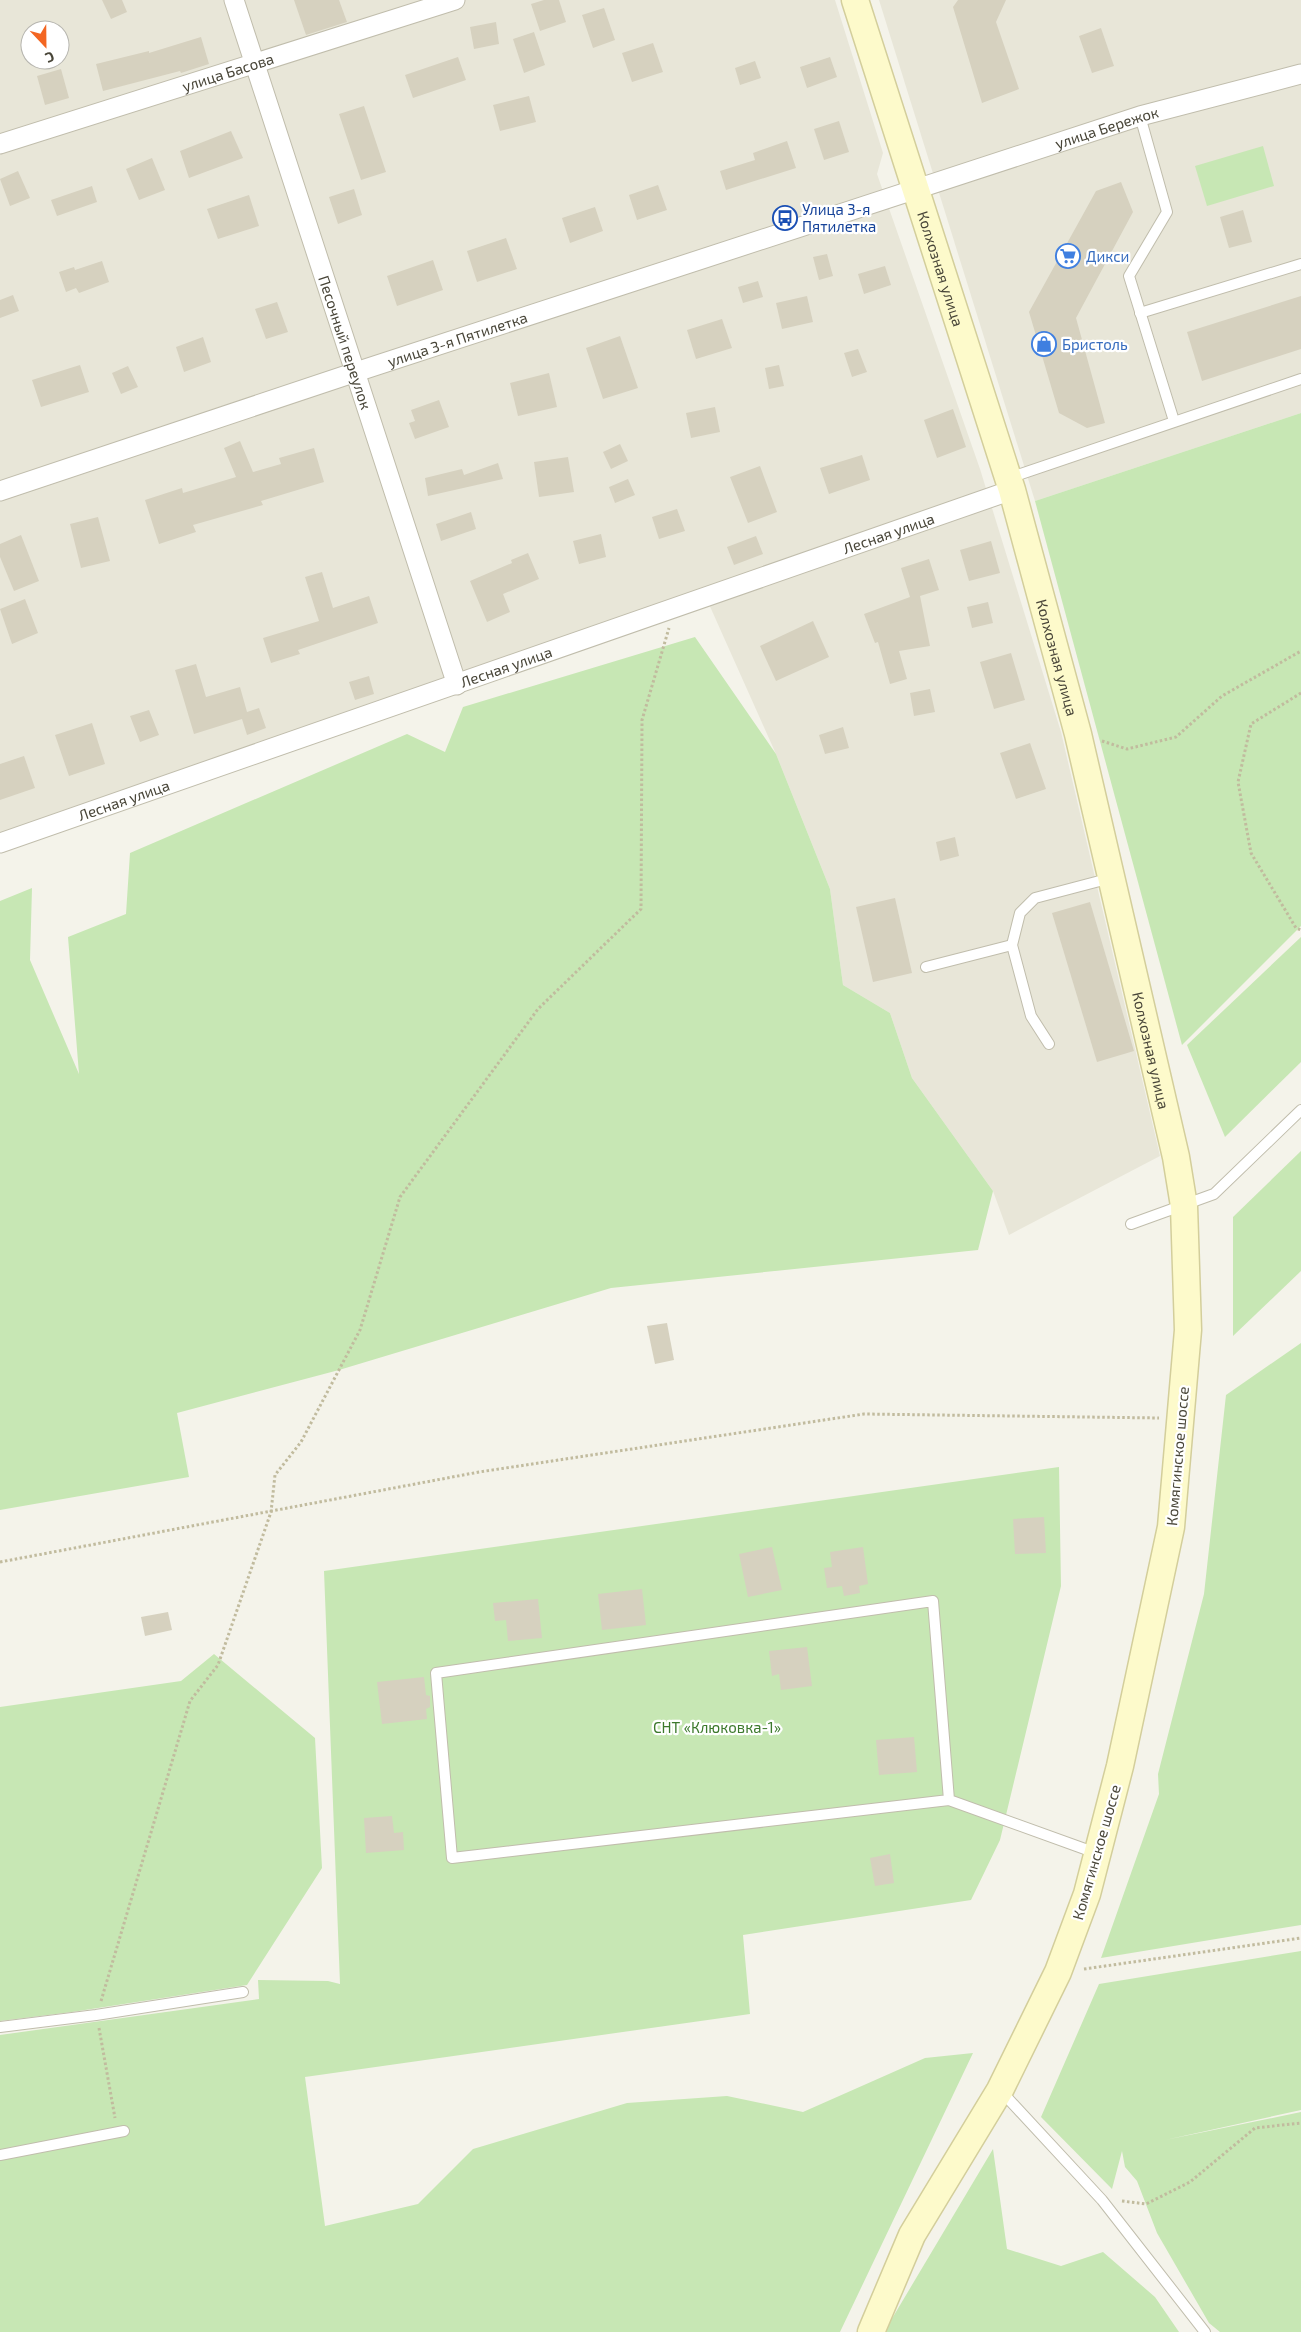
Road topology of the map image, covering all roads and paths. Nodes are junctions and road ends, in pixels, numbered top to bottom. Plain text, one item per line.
1 (234, 0) edge
2 (455, 0) edge
3 (855, 0) edge
4 (254, 63) junction
5 (1301, 74) edge
6 (1140, 116) junction
7 (0, 144) edge
8 (916, 189) junction
9 (1301, 264) edge
10 (1140, 314) junction
11 (356, 372) junction
12 (1301, 379) edge
13 (1174, 421) junction
14 (1010, 484) junction
15 (0, 491) edge
16 (675, 609) junction
17 (1301, 652) edge
18 (457, 684) junction
19 (1301, 693) edge
20 (1078, 734) junction
21 (0, 843) edge
22 (1112, 878) junction
23 (1301, 930) edge
24 (1012, 945) junction
25 (926, 967) dead end
26 (1049, 1044) dead end
27 (1301, 1110) edge
28 (1184, 1206) junction
29 (1131, 1224) dead end
30 (1188, 1330) joint
31 (1180, 1418) junction
32 (271, 1512) junction
33 (0, 1562) edge
34 (949, 1800) junction
35 (1097, 1853) junction
36 (1301, 1938) edge
37 (1058, 1972) junction
38 (243, 1992) dead end
39 (96, 2015) junction
40 (0, 2027) edge
41 (1000, 2090) junction
42 (1301, 2123) edge
43 (121, 2132) joint
44 (0, 2155) edge
45 (1095, 2195) junction
46 (872, 2332) edge
47 (1205, 2332) edge

1 - 4 street, Песочный переулок
2 - 4 street, улица Басова
3 - 8 street, Колхозная улица
4 - 7 street, улица Басова
4 - 11 street, Песочный переулок
5 - 6 street, улица Бережок
6 - 8 street, улица Бережок
6 - 10 lane
8 - 11 street, улица 3-я Пятилетка
8 - 14 street, Колхозная улица
9 - 10 lane
10 - 13 lane
11 - 15 street, улица 3-я Пятилетка
11 - 18 street, Песочный переулок
12 - 13 lane
13 - 14 lane
14 - 16 street, Лесная улица
14 - 20 street, Колхозная улица
16 - 18 street, Лесная улица
16 - 32 path
17 - 20 path
18 - 21 street, Лесная улица
19 - 23 path
20 - 22 street, Колхозная улица
22 - 24 lane
22 - 28 street, Колхозная улица
24 - 25 lane
24 - 26 lane
27 - 28 lane
28 - 29 lane
28 - 30 street, Колхозная улица
30 - 31 street, Комягинское шоссе
31 - 32 path
31 - 35 street, Комягинское шоссе
32 - 33 path
32 - 39 path
34 - 34 lane
34 - 35 lane
35 - 37 street, Комягинское шоссе
36 - 37 path
37 - 41 street, Комягинское шоссе
38 - 39 lane
39 - 40 lane
39 - 43 path
41 - 45 lane
41 - 46 street, Комягинское шоссе
42 - 45 path
43 - 44 lane
45 - 47 lane

